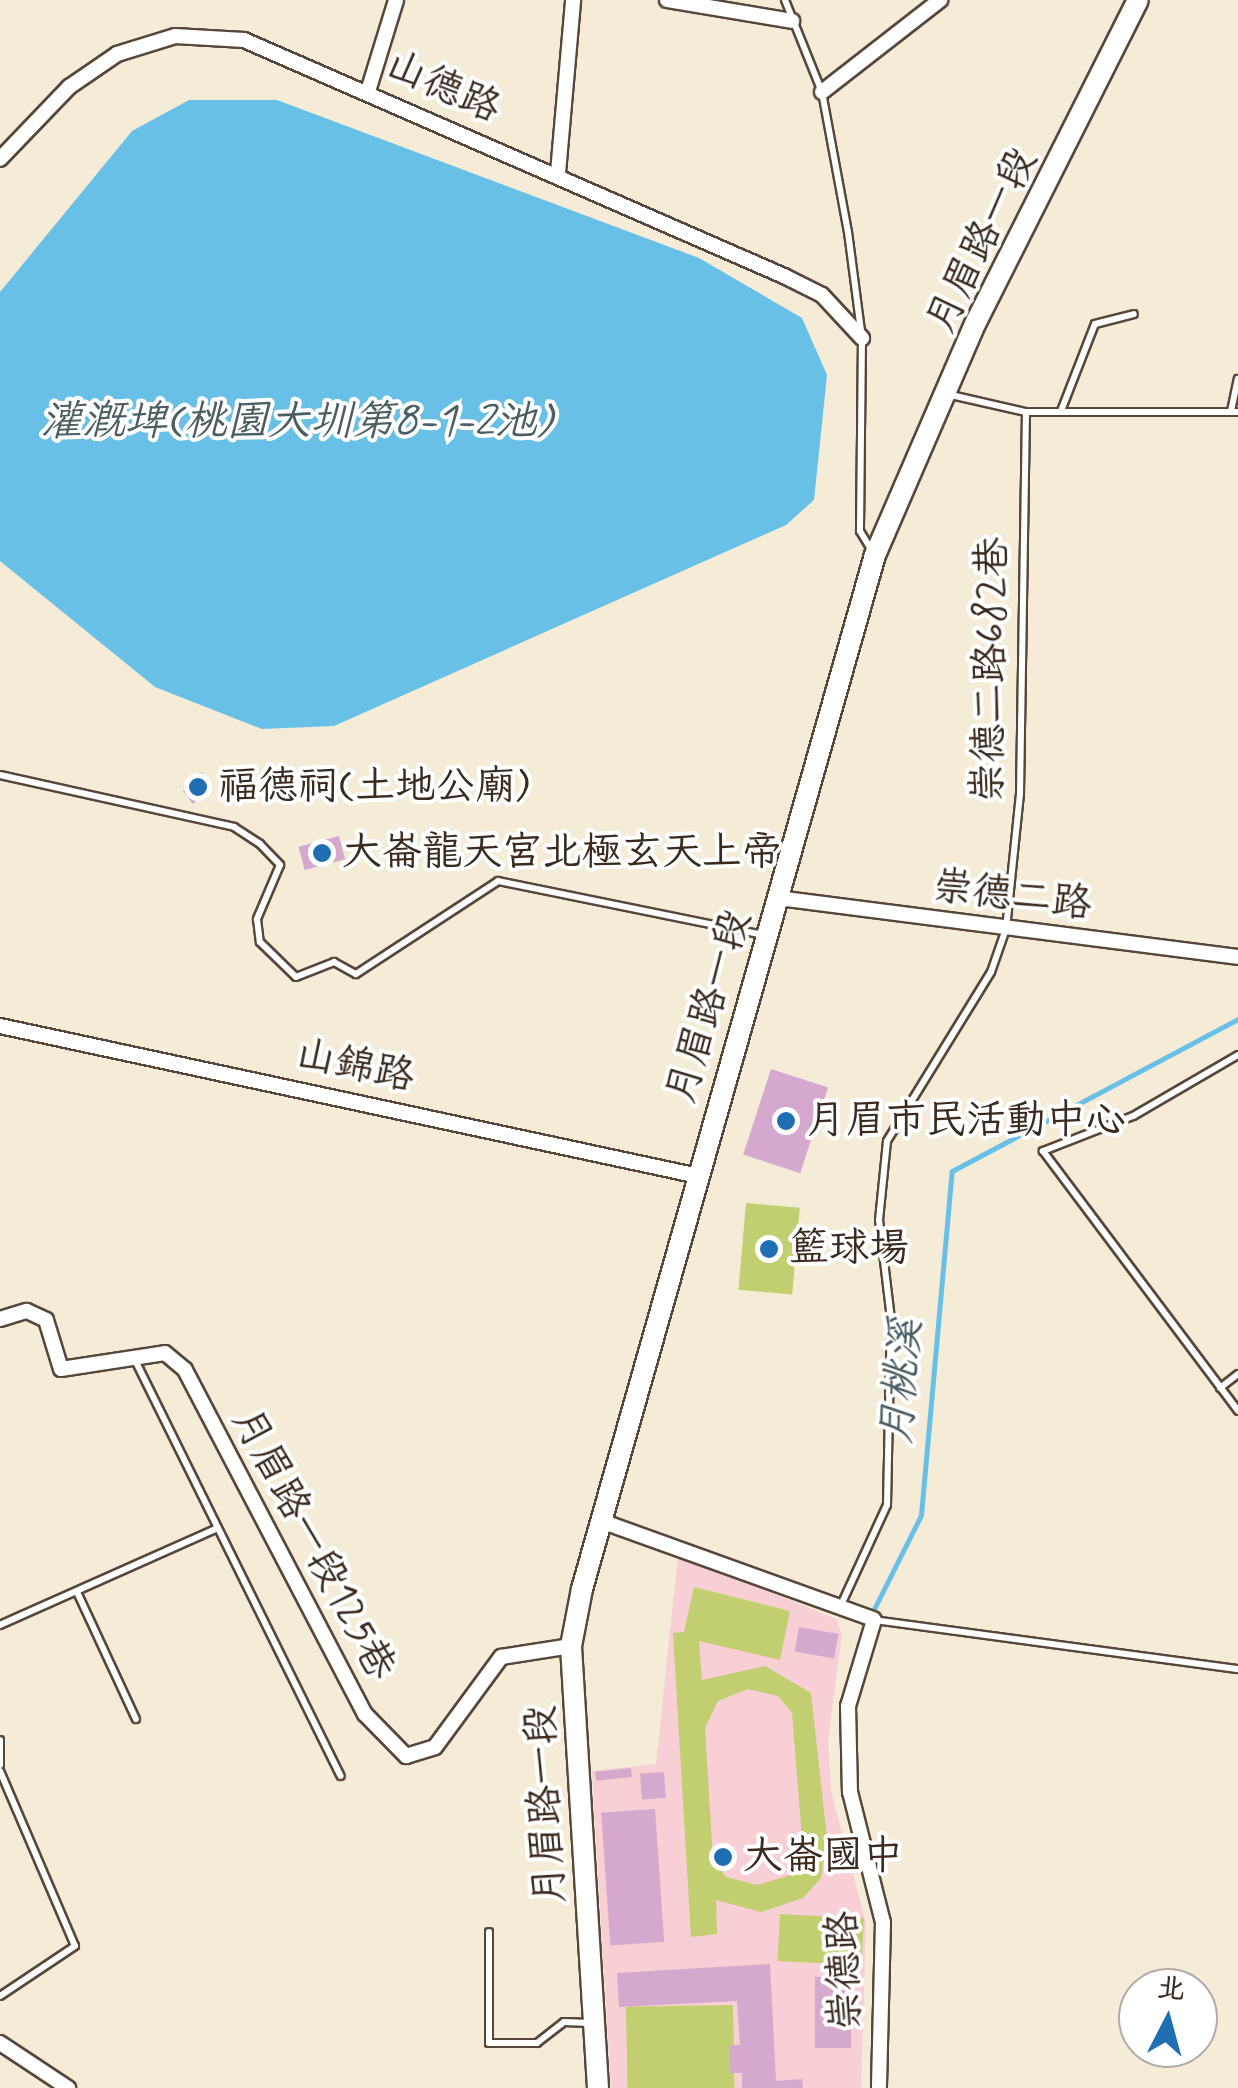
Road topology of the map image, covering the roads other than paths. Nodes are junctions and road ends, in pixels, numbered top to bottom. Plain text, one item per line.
1 (396, 0) edge
2 (573, 0) edge
3 (667, 0) edge
4 (785, 0) edge
5 (940, 0) edge
6 (1138, 0) edge
7 (792, 21) junction
8 (370, 88) junction
9 (822, 92) junction
10 (2, 152) edge
11 (558, 174) junction
12 (1134, 314) dead end
13 (862, 338) junction
14 (1238, 378) edge
15 (951, 395) junction
16 (1061, 411) junction
17 (1026, 412) junction
18 (1234, 412) edge
19 (875, 554) junction
20 (0, 775) edge
21 (778, 898) junction
22 (1006, 929) junction
23 (767, 936) junction
24 (1238, 957) edge
25 (0, 1026) edge
26 (1238, 1054) edge
27 (694, 1175) junction
28 (0, 1319) edge
29 (134, 1358) junction
30 (1238, 1374) edge
31 (1220, 1388) junction
32 (1238, 1411) edge
33 (601, 1521) junction
34 (216, 1529) junction
35 (77, 1592) junction
36 (844, 1608) junction
37 (874, 1620) junction
38 (0, 1625) edge
39 (571, 1646) junction
40 (1238, 1669) edge
41 (136, 1719) dead end
42 (0, 1740) edge
43 (0, 1768) edge
44 (341, 1776) dead end
45 (489, 1932) dead end
46 (0, 1996) edge
47 (594, 2024) junction
48 (0, 2043) edge
49 (68, 2088) edge
50 (598, 2088) edge
51 (879, 2088) edge

1 - 8 street
2 - 11 street
3 - 7 street
4 - 7 lane
5 - 9 street
6 - 15 street, 月眉路一段
7 - 9 lane
8 - 10 street, 山德路
8 - 11 street, 山德路
9 - 13 lane
11 - 13 street, 山德路
12 - 16 lane
13 - 19 lane
14 - 18 lane
15 - 17 lane
15 - 19 street, 月眉路一段
16 - 17 lane
16 - 18 lane
17 - 22 lane, 崇德二路682巷
19 - 21 street, 月眉路一段
20 - 23 lane
21 - 22 street, 崇德二路
21 - 23 street, 月眉路一段
22 - 24 street, 崇德二路
22 - 36 lane, 崇德二路682巷
23 - 27 street, 月眉路一段
25 - 27 street, 山錦路
26 - 31 lane
27 - 33 street, 月眉路一段
28 - 29 street, 月眉路一段125巷
29 - 34 lane
29 - 39 street, 月眉路一段125巷
30 - 31 lane
31 - 32 lane
33 - 36 street
33 - 39 street, 月眉路一段
34 - 35 lane
34 - 44 lane
35 - 38 lane
35 - 41 lane
36 - 37 street
37 - 40 lane
37 - 51 street, 崇德路
39 - 47 street, 月眉路一段
42 - 43 lane
43 - 46 lane
45 - 47 lane
47 - 50 street, 月眉路一段
48 - 49 street

